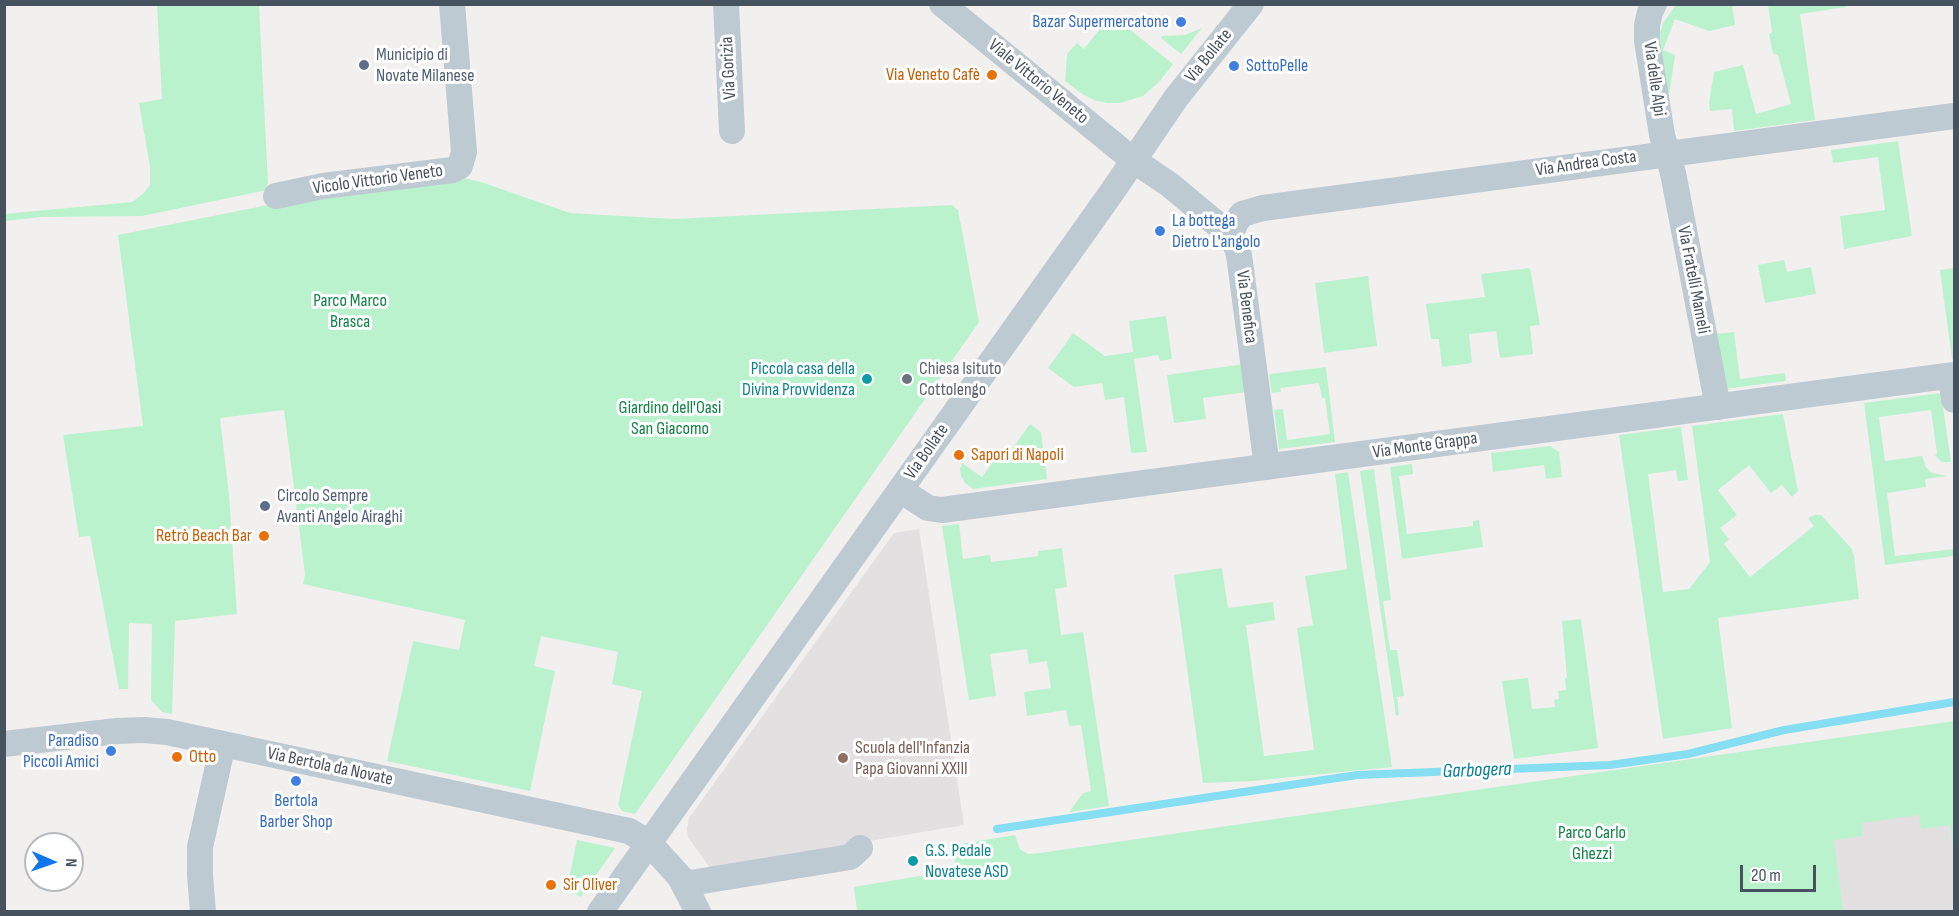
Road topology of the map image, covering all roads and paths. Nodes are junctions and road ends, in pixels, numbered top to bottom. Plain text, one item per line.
1 (452, 4) edge
2 (726, 4) edge
3 (942, 4) edge
4 (1251, 4) edge
5 (1654, 4) edge
6 (1954, 116) edge
7 (732, 131) dead end
8 (1668, 154) junction
9 (1133, 160) junction
10 (276, 196) dead end
11 (1230, 235) junction
12 (1953, 384) edge
13 (1718, 407) junction
14 (1267, 467) junction
15 (900, 489) junction
16 (4, 744) edge
17 (223, 744) junction
18 (649, 843) junction
19 (860, 848) dead end
20 (684, 884) junction
21 (203, 912) edge
22 (600, 912) edge
23 (698, 912) edge

1 - 10 street, Vicolo Vittorio Veneto
2 - 7 street, Via Gorizia
3 - 9 street, Viale Vittorio Veneto
4 - 9 street, Via Bollate
5 - 8 street, Via delle Alpi
6 - 8 street, Via Andrea Costa
8 - 11 street, Via Andrea Costa
8 - 13 street, Via Fratelli Mameli
9 - 11 street
9 - 15 street, Via Bollate
11 - 14 street, Via Benefica
12 - 13 street, Via Monte Grappa
13 - 14 street, Via Monte Grappa
14 - 15 street, Via Monte Grappa
15 - 18 street, Via Bollate
16 - 17 street, Via Bertola da Novate
17 - 18 street, Via Bertola da Novate
17 - 21 street
18 - 20 street
18 - 22 street, Via Bollate
19 - 20 street
20 - 23 street

